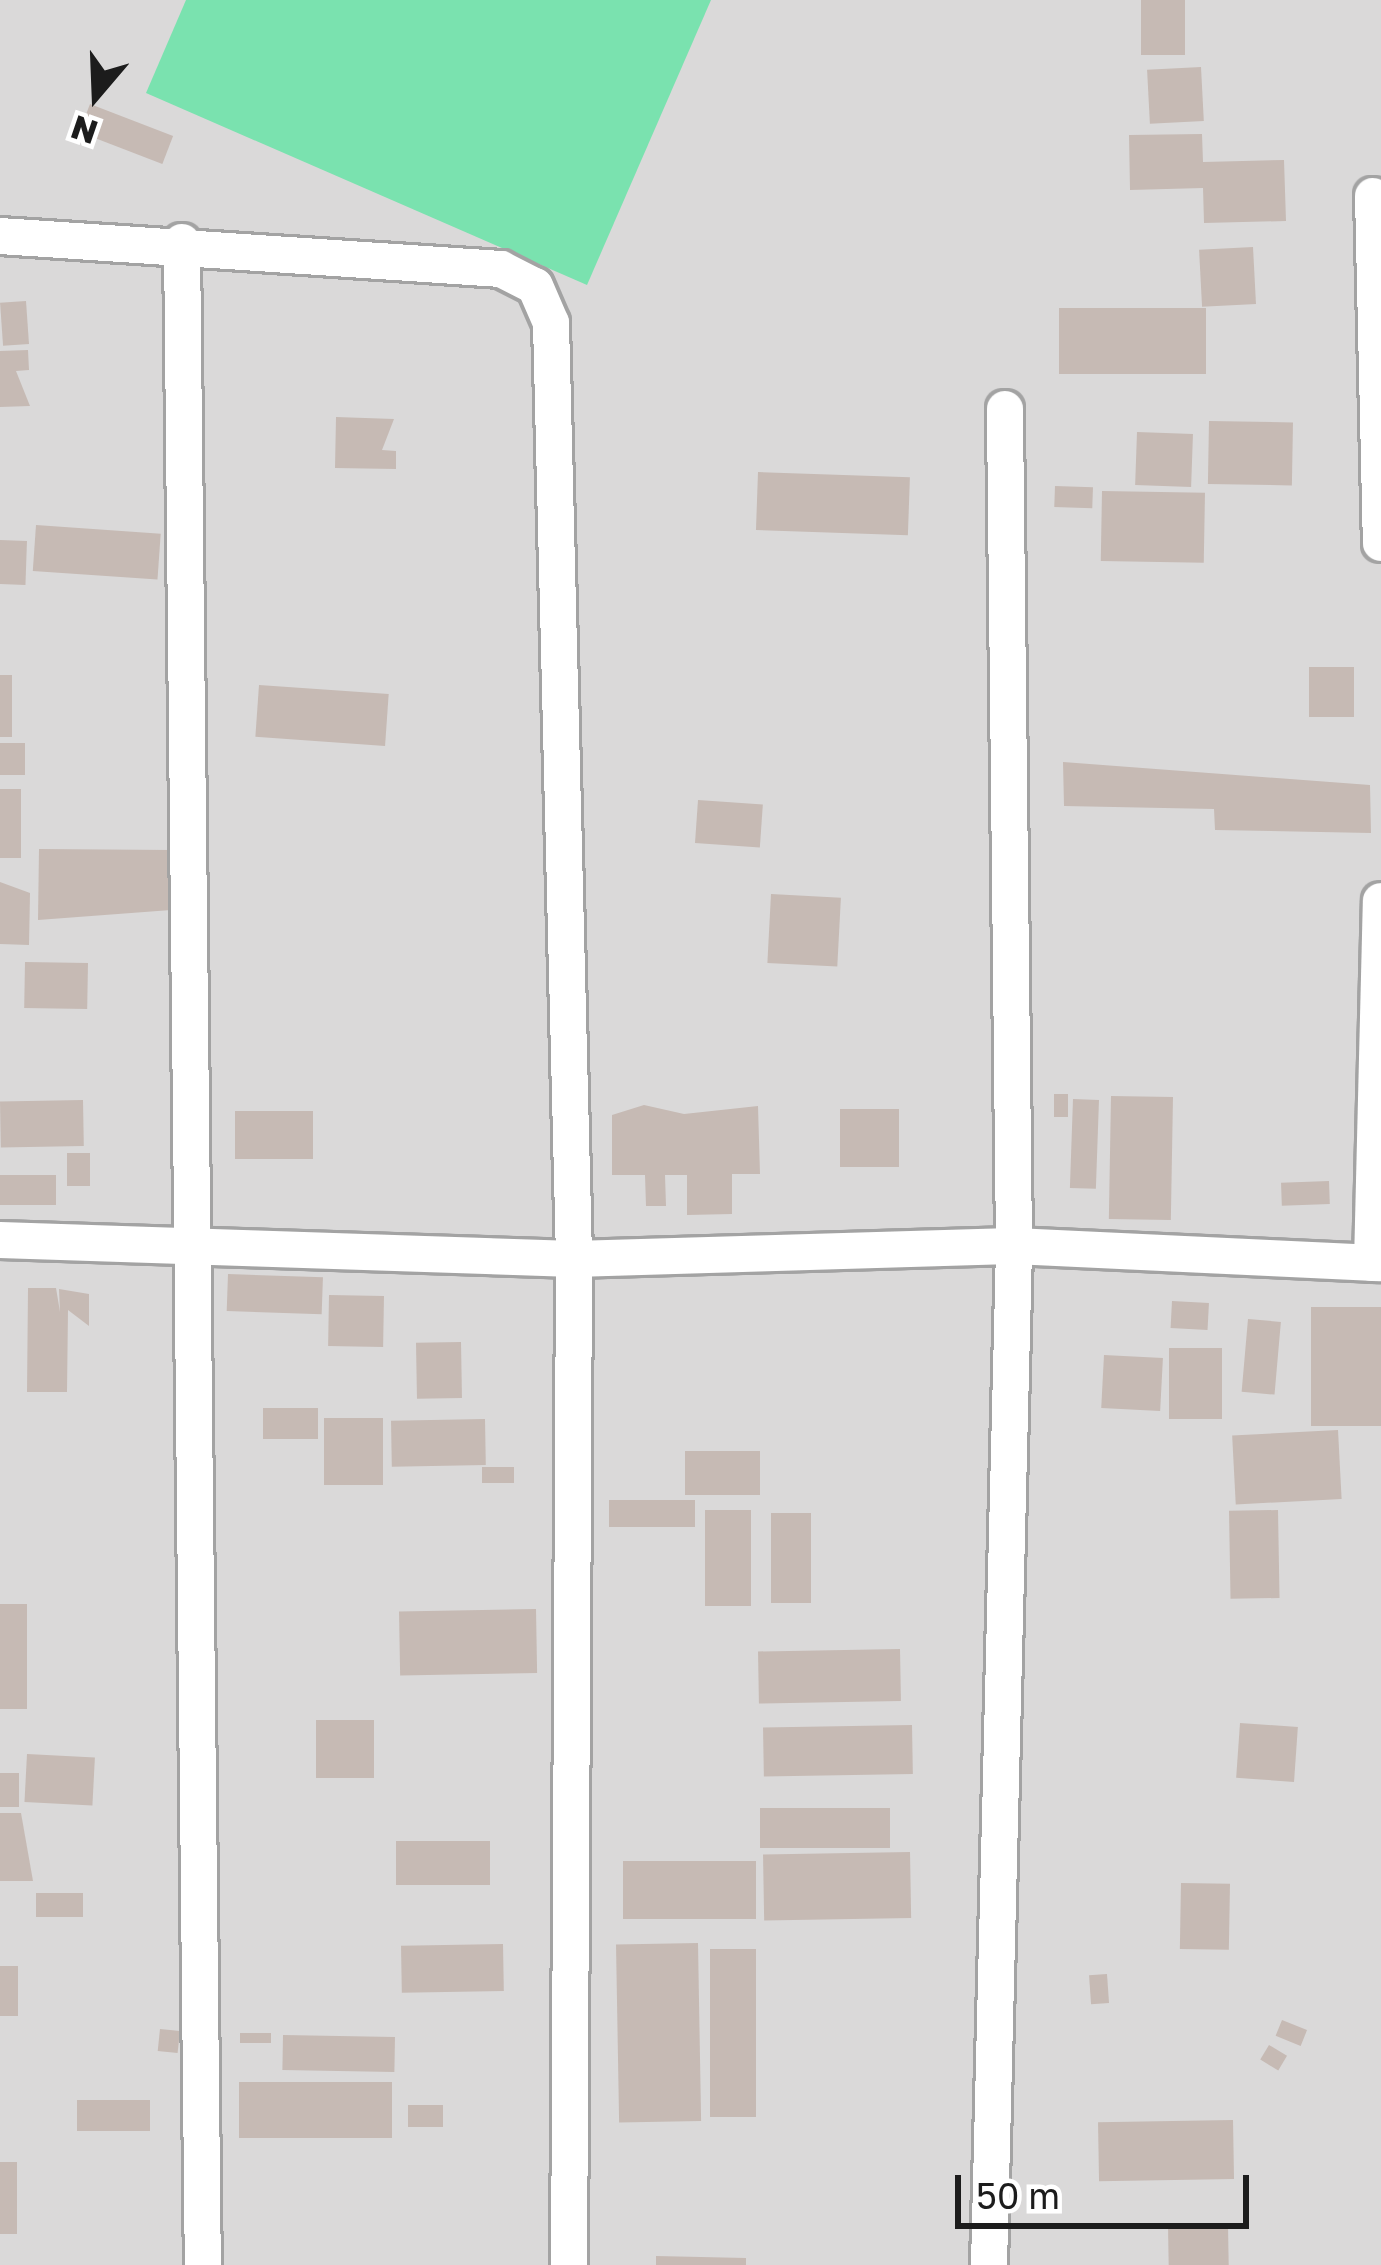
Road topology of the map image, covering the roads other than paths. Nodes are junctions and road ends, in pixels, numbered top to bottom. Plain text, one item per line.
1 (1372, 196) dead end
2 (0, 236) edge
3 (182, 242) junction
4 (1005, 409) dead end
5 (1381, 543) edge
6 (1381, 901) edge
7 (0, 1240) edge
8 (194, 1243) junction
9 (1014, 1246) junction
10 (574, 1259) junction
11 (1376, 1263) edge
12 (203, 2265) edge
13 (569, 2265) edge
14 (989, 2265) edge

1 - 5 street
2 - 3 street
3 - 8 street
3 - 10 street
4 - 9 street
6 - 11 street
7 - 8 street
8 - 10 street
8 - 12 street
9 - 10 street
9 - 11 street
9 - 14 street
10 - 13 street

